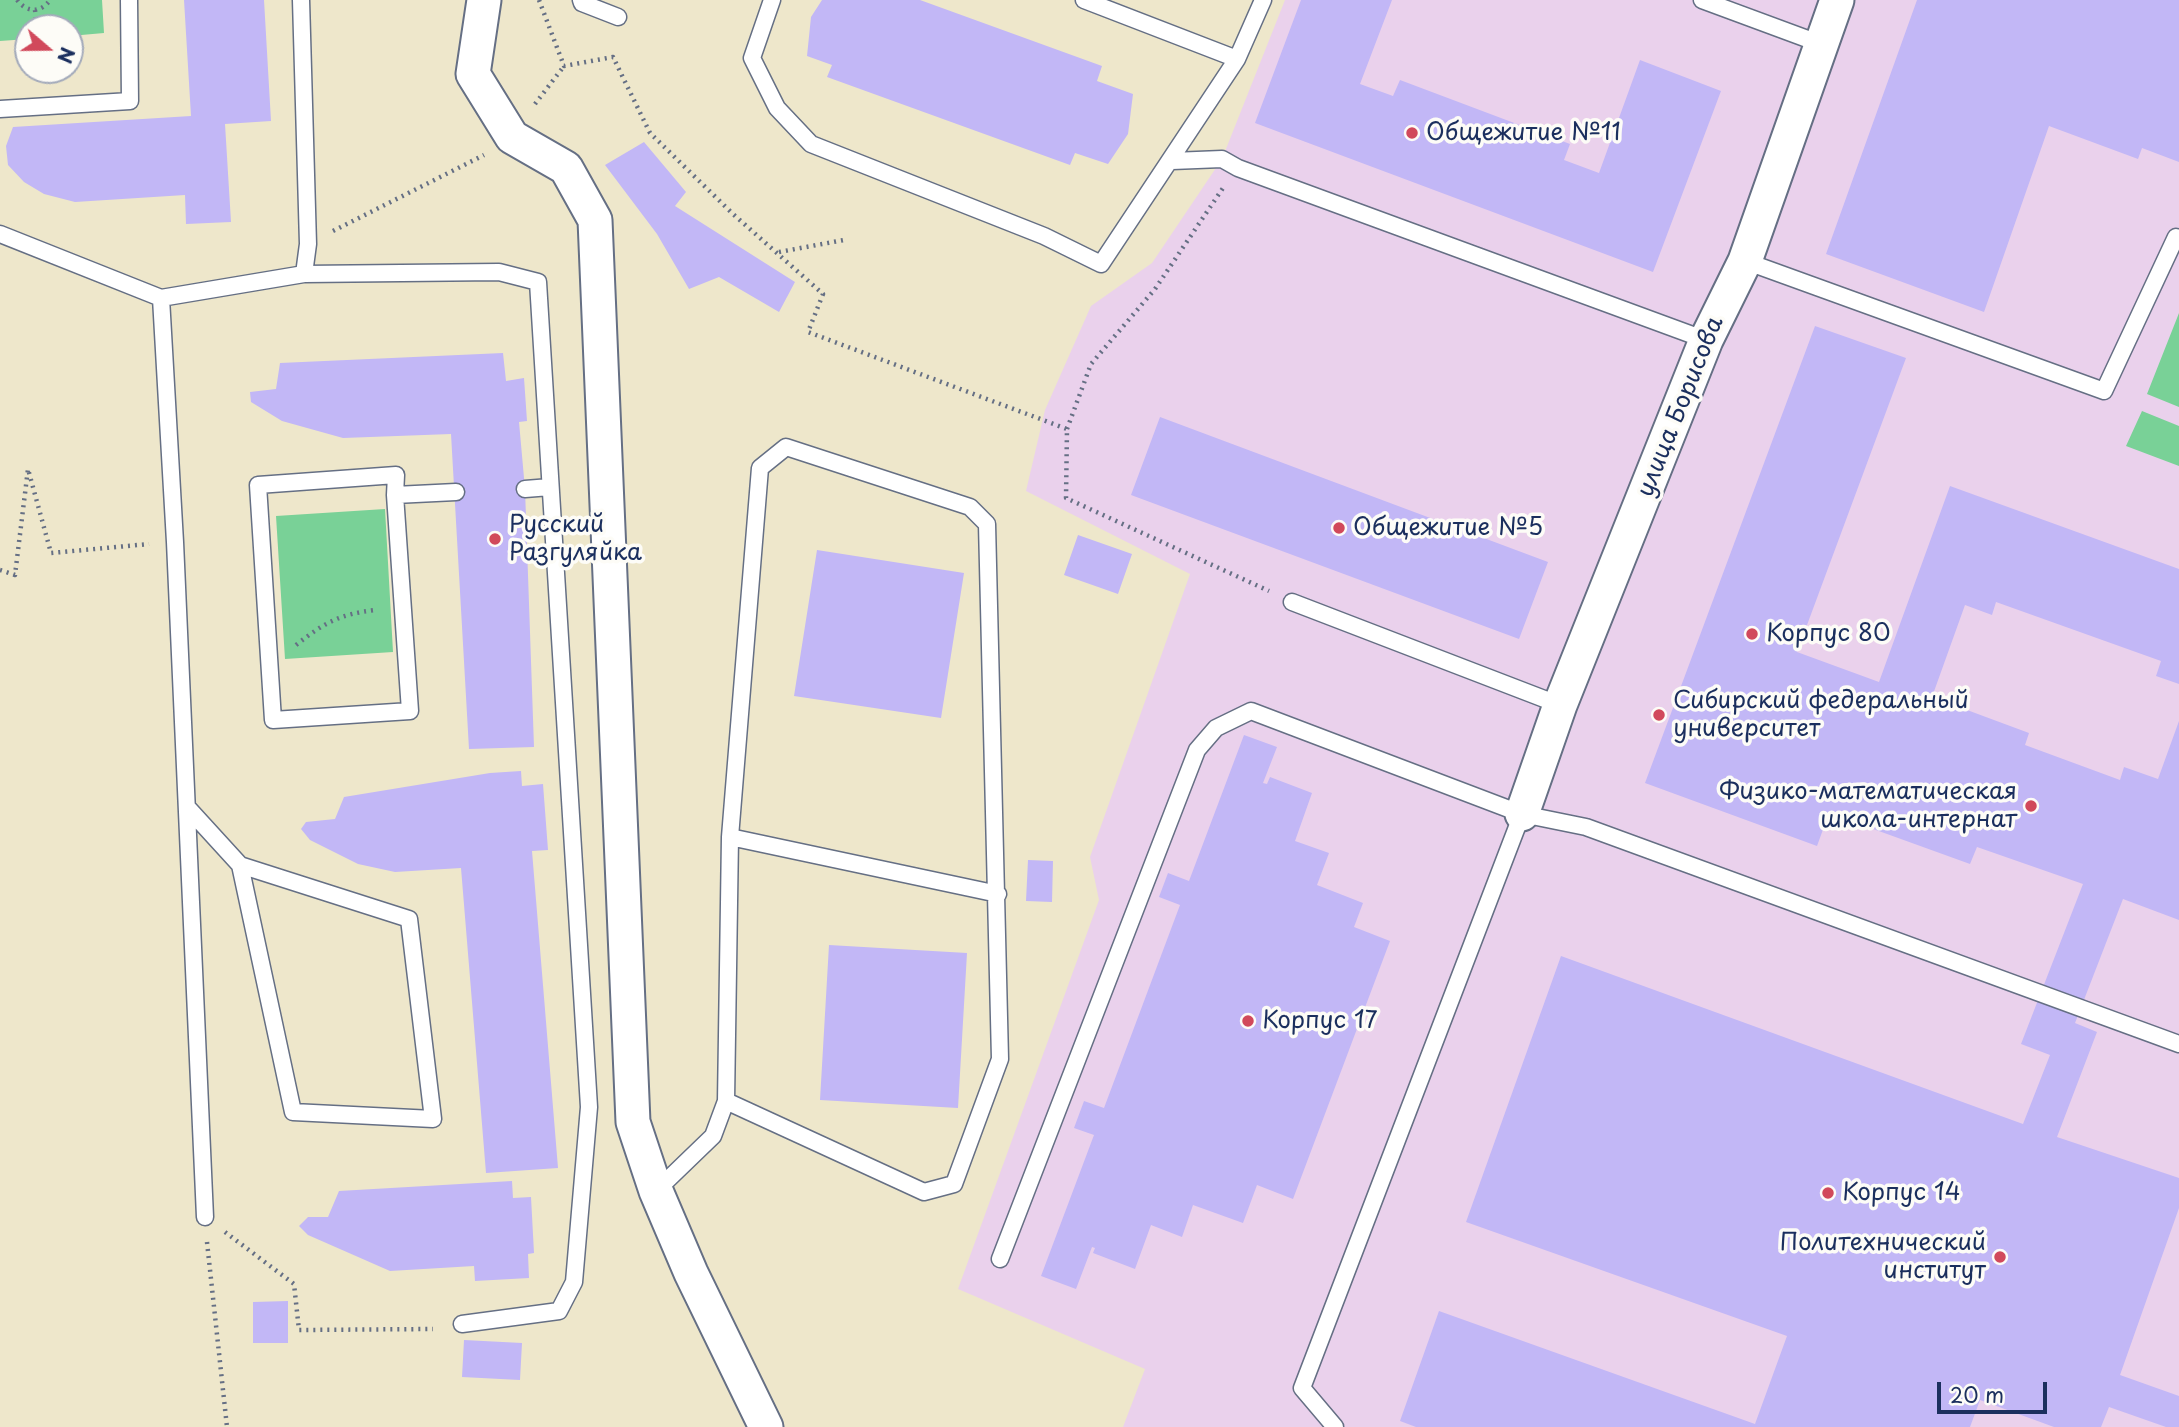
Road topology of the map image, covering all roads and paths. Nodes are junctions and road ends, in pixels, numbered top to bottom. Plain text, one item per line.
1 (17, 0) edge
2 (50, 0) edge
3 (129, 0) edge
4 (301, 0) edge
5 (484, 0) edge
6 (539, 0) edge
7 (581, 0) edge
8 (772, 0) edge
9 (1084, 0) edge
10 (1263, 0) edge
11 (1702, 0) edge
12 (1838, 0) edge
13 (35, 10) junction
14 (35, 14) edge
15 (618, 17) dead end
16 (1821, 44) junction
17 (1237, 59) junction
18 (564, 66) junction
19 (535, 104) dead end
20 (0, 109) edge
21 (485, 154) dead end
22 (1172, 161) junction
23 (1238, 167) junction
24 (0, 234) edge
25 (2179, 238) edge
26 (844, 240) dead end
27 (308, 244) junction
28 (778, 252) junction
29 (1745, 261) junction
30 (304, 274) junction
31 (161, 298) junction
32 (1706, 340) junction
33 (1068, 429) junction
34 (550, 487) junction
35 (525, 489) dead end
36 (456, 492) dead end
37 (395, 495) junction
38 (175, 542) junction
39 (0, 570) edge
40 (1292, 602) joint
41 (404, 615) junction
42 (270, 668) junction
43 (1560, 705) junction
44 (187, 807) junction
45 (1522, 814) junction
46 (730, 837) junction
47 (240, 865) junction
48 (998, 894) junction
49 (2179, 1044) edge
50 (726, 1101) junction
51 (656, 1191) junction
52 (205, 1217) junction
53 (1000, 1259) dead end
54 (462, 1324) dead end
55 (433, 1329) dead end
56 (227, 1427) edge
57 (766, 1427) edge
58 (1335, 1427) edge

1 - 13 path
2 - 13 path
3 - 20 lane
4 - 27 lane
5 - 51 street
6 - 18 path
7 - 15 lane
8 - 22 lane
9 - 17 lane
10 - 17 lane
11 - 16 lane
12 - 16 street, улица Борисова
13 - 14 path
16 - 29 street, улица Борисова
17 - 22 lane
18 - 19 path
18 - 28 path
21 - 27 path
22 - 23 lane
23 - 32 lane
23 - 33 path
24 - 31 lane
25 - 29 lane
26 - 28 path
27 - 30 lane
28 - 33 path
29 - 32 street, улица Борисова
30 - 31 lane
30 - 34 lane
31 - 38 lane
32 - 43 street, улица Борисова
33 - 40 path
34 - 35 lane
34 - 54 lane
36 - 37 lane
37 - 41 lane
37 - 42 lane
38 - 39 path
38 - 44 lane
40 - 43 lane
41 - 42 path
41 - 42 lane
43 - 45 street, улица Борисова
44 - 47 lane
44 - 52 lane
45 - 49 lane
45 - 53 lane
45 - 58 lane
46 - 48 lane
46 - 48 lane
46 - 50 lane
47 - 47 lane
48 - 50 lane
50 - 51 lane
51 - 57 street
52 - 55 path
52 - 56 path

